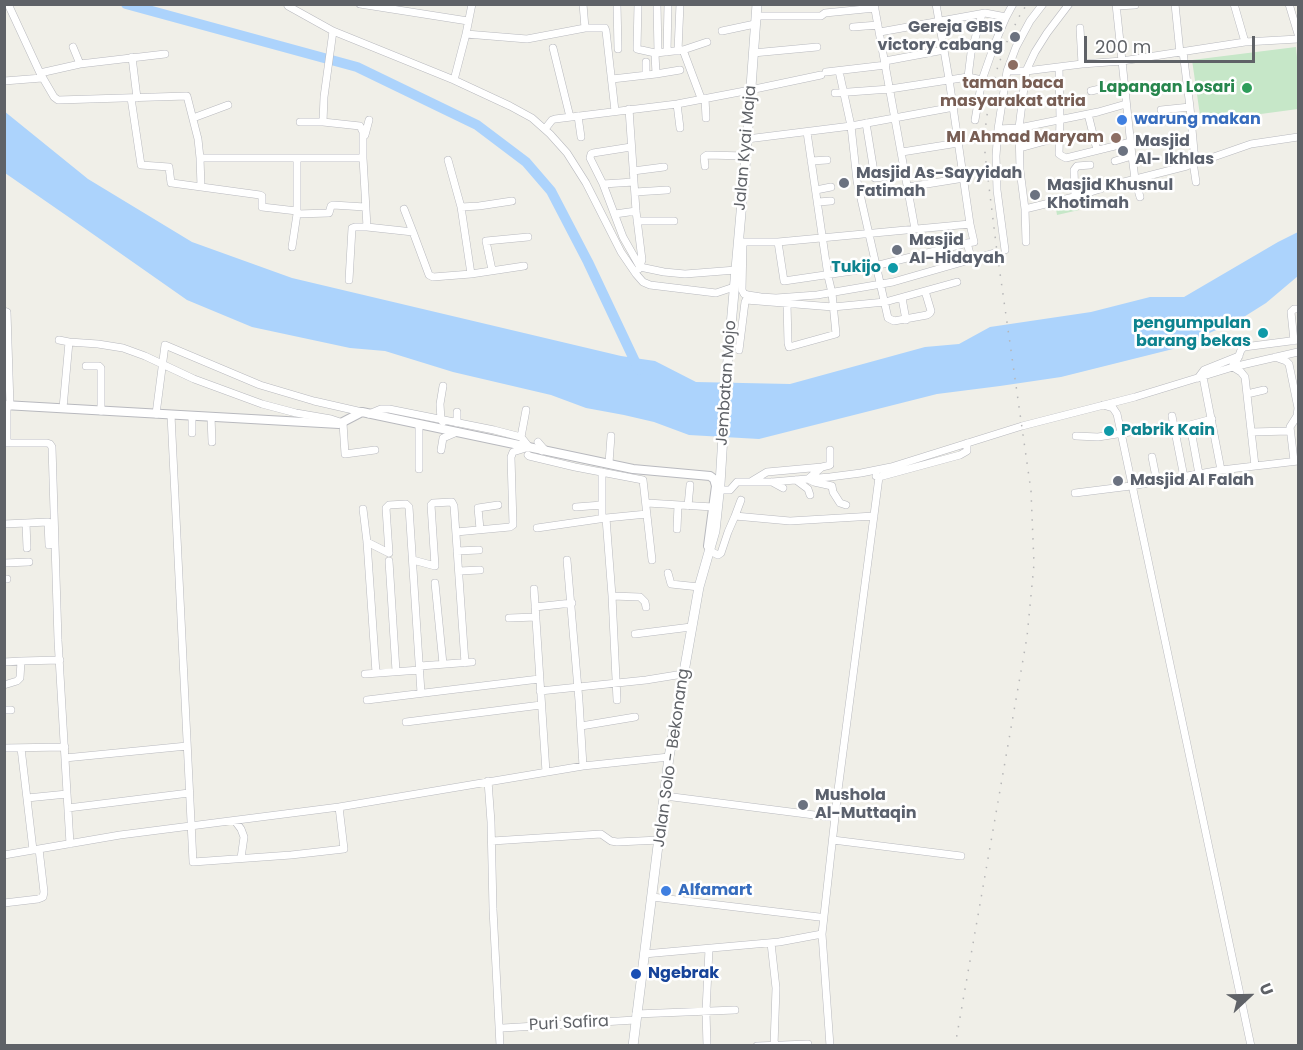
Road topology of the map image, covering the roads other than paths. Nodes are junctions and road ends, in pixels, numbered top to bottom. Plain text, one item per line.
1 (8, 4) edge
2 (287, 4) edge
3 (360, 4) edge
4 (472, 4) edge
5 (583, 4) edge
6 (617, 4) edge
7 (638, 4) edge
8 (657, 4) edge
9 (668, 4) edge
10 (680, 4) edge
11 (757, 4) edge
12 (936, 4) edge
13 (985, 4) edge
14 (1013, 4) edge
15 (1043, 4) edge
16 (1069, 4) edge
17 (1175, 4) edge
18 (1234, 4) edge
19 (1289, 4) edge
20 (1117, 5) edge
21 (1135, 5) edge
22 (875, 6) edge
23 (983, 13) junction
24 (1006, 17) junction
25 (755, 20) junction
26 (468, 21) junction
27 (939, 21) junction
28 (853, 27) dead end
29 (585, 28) junction
30 (879, 28) junction
31 (1080, 28) dead end
32 (333, 31) junction
33 (722, 31) dead end
34 (1299, 33) edge
35 (466, 34) junction
36 (1299, 39) edge
37 (707, 42) dead end
38 (1245, 42) junction
39 (73, 47) dead end
40 (817, 47) dead end
41 (553, 48) dead end
42 (618, 49) dead end
43 (681, 50) junction
44 (944, 50) junction
45 (667, 52) junction
46 (1181, 52) junction
47 (657, 53) junction
48 (753, 53) junction
49 (165, 54) dead end
50 (132, 57) junction
51 (1122, 61) junction
52 (646, 62) dead end
53 (886, 63) junction
54 (80, 64) junction
55 (1082, 64) junction
56 (1059, 67) junction
57 (680, 70) dead end
58 (1007, 70) junction
59 (839, 71) junction
60 (1026, 71) junction
61 (646, 74) junction
62 (656, 74) junction
63 (41, 76) junction
64 (968, 77) junction
65 (612, 79) junction
66 (454, 80) junction
67 (949, 80) junction
68 (982, 80) junction
69 (4, 81) edge
70 (1124, 85) junction
71 (890, 89) junction
72 (750, 90) junction
73 (1091, 91) dead end
74 (835, 93) dead end
75 (844, 93) junction
76 (134, 98) junction
77 (703, 98) junction
78 (677, 104) junction
79 (1126, 104) junction
80 (228, 105) dead end
81 (1190, 107) junction
82 (954, 108) junction
83 (629, 109) junction
84 (1161, 110) dead end
85 (615, 111) junction
86 (1088, 114) junction
87 (574, 117) junction
88 (193, 118) junction
89 (706, 118) dead end
90 (896, 119) junction
91 (1060, 119) junction
92 (369, 120) dead end
93 (975, 120) dead end
94 (300, 122) dead end
95 (323, 122) junction
96 (866, 123) junction
97 (851, 126) junction
98 (680, 128) dead end
99 (1019, 128) junction
100 (545, 129) junction
101 (998, 129) junction
102 (807, 132) junction
103 (581, 137) dead end
104 (1060, 137) junction
105 (1299, 137) edge
106 (747, 138) junction
107 (1131, 142) junction
108 (958, 143) junction
109 (631, 147) junction
110 (1020, 148) junction
111 (1097, 150) junction
112 (902, 152) junction
113 (746, 156) junction
114 (1132, 156) junction
115 (200, 158) junction
116 (297, 158) junction
117 (363, 158) junction
118 (448, 160) dead end
119 (827, 160) dead end
120 (1115, 160) dead end
121 (811, 161) junction
122 (1193, 162) junction
123 (1090, 165) dead end
124 (705, 166) dead end
125 (664, 167) dead end
126 (633, 171) junction
127 (906, 174) junction
128 (964, 178) junction
129 (1135, 179) junction
130 (634, 182) junction
131 (1196, 182) dead end
132 (603, 184) junction
133 (201, 186) junction
134 (908, 187) junction
135 (831, 188) dead end
136 (667, 190) dead end
137 (816, 190) junction
138 (635, 192) junction
139 (1075, 197) junction
140 (1140, 197) dead end
141 (512, 201) dead end
142 (831, 201) dead end
143 (818, 202) junction
144 (365, 207) junction
145 (461, 207) junction
146 (404, 209) dead end
147 (1025, 209) junction
148 (297, 212) junction
149 (636, 212) junction
150 (615, 214) junction
151 (674, 221) dead end
152 (637, 222) junction
153 (970, 224) junction
154 (367, 227) junction
155 (915, 229) junction
156 (413, 232) junction
157 (868, 232) junction
158 (528, 237) dead end
159 (823, 237) junction
160 (741, 242) junction
161 (778, 242) junction
162 (970, 242) junction
163 (1026, 242) dead end
164 (292, 247) dead end
165 (1005, 250) dead end
166 (994, 253) dead end
167 (972, 261) junction
168 (524, 266) dead end
169 (877, 266) junction
170 (492, 270) junction
171 (638, 270) junction
172 (736, 270) junction
173 (471, 274) junction
174 (828, 276) junction
175 (349, 280) dead end
176 (957, 282) dead end
177 (881, 284) junction
178 (734, 290) junction
179 (925, 291) junction
180 (832, 293) junction
181 (902, 298) junction
182 (885, 302) junction
183 (787, 303) junction
184 (833, 307) junction
185 (1299, 309) edge
186 (4, 311) edge
187 (906, 320) junction
188 (58, 340) dead end
189 (1296, 340) edge
190 (69, 342) junction
191 (739, 350) dead end
192 (1299, 352) edge
193 (1239, 356) junction
194 (1275, 357) junction
195 (162, 365) junction
196 (86, 366) dead end
197 (1233, 368) junction
198 (1295, 373) edge
199 (1201, 377) junction
200 (442, 386) dead end
201 (1264, 390) dead end
202 (1247, 394) junction
203 (7, 405) edge
204 (1103, 405) junction
205 (63, 408) junction
206 (526, 410) dead end
207 (101, 411) junction
208 (458, 412) dead end
209 (156, 414) junction
210 (171, 415) junction
211 (192, 416) junction
212 (1172, 416) dead end
213 (211, 417) junction
214 (355, 417) junction
215 (1212, 419) junction
216 (441, 420) junction
217 (1190, 424) junction
218 (419, 425) junction
219 (1174, 427) junction
220 (455, 428) junction
221 (1290, 431) junction
222 (1251, 432) junction
223 (192, 433) dead end
224 (1120, 434) junction
225 (611, 436) dead end
226 (1076, 436) dead end
227 (521, 437) junction
228 (212, 442) dead end
229 (538, 442) dead end
230 (6, 443) edge
231 (967, 443) junction
232 (530, 447) junction
233 (375, 450) dead end
234 (441, 450) dead end
235 (544, 450) junction
236 (830, 450) dead end
237 (1152, 457) dead end
238 (1296, 461) edge
239 (609, 463) junction
240 (1255, 466) junction
241 (822, 467) junction
242 (419, 469) dead end
243 (1221, 470) junction
244 (602, 472) junction
245 (721, 473) joint
246 (861, 473) junction
247 (1199, 474) junction
248 (879, 477) junction
249 (1184, 477) junction
250 (808, 479) junction
251 (796, 480) junction
252 (772, 482) junction
253 (1157, 482) junction
254 (750, 483) junction
255 (690, 485) dead end
256 (1131, 486) junction
257 (783, 488) dead end
258 (719, 490) junction
259 (1075, 494) dead end
260 (810, 495) dead end
261 (741, 500) dead end
262 (647, 503) junction
263 (498, 505) dead end
264 (602, 505) junction
265 (678, 505) junction
266 (846, 505) dead end
267 (688, 506) junction
268 (576, 507) dead end
269 (713, 507) junction
270 (363, 509) dead end
271 (647, 514) junction
272 (735, 516) junction
273 (874, 516) junction
274 (604, 518) junction
275 (26, 523) junction
276 (4, 524) edge
277 (537, 528) dead end
278 (480, 529) junction
279 (677, 529) dead end
280 (456, 532) junction
281 (367, 542) junction
282 (49, 545) dead end
283 (27, 548) dead end
284 (480, 550) dead end
285 (457, 551) junction
286 (708, 555) junction
287 (413, 560) junction
288 (567, 560) dead end
289 (652, 560) dead end
290 (389, 561) dead end
291 (29, 562) dead end
292 (4, 563) edge
293 (480, 570) dead end
294 (459, 571) junction
295 (668, 573) dead end
296 (435, 583) dead end
297 (699, 587) junction
298 (534, 589) dead end
299 (612, 596) junction
300 (572, 603) junction
301 (535, 607) junction
302 (646, 607) dead end
303 (536, 617) junction
304 (509, 618) dead end
305 (691, 627) junction
306 (635, 634) dead end
307 (60, 660) junction
308 (21, 661) junction
309 (4, 662) edge
310 (443, 664) junction
311 (420, 668) junction
312 (396, 671) junction
313 (376, 673) junction
314 (365, 674) dead end
315 (683, 674) junction
316 (539, 679) junction
317 (615, 683) junction
318 (4, 685) edge
319 (578, 688) junction
320 (540, 691) junction
321 (421, 693) junction
322 (367, 700) dead end
323 (616, 700) dead end
324 (541, 705) junction
325 (635, 717) dead end
326 (406, 722) dead end
327 (580, 726) junction
328 (187, 746) junction
329 (65, 747) junction
330 (4, 748) edge
331 (21, 748) junction
332 (669, 757) junction
333 (65, 758) junction
334 (583, 766) junction
335 (546, 772) junction
336 (488, 781) junction
337 (189, 793) junction
338 (67, 794) junction
339 (664, 796) junction
340 (27, 798) junction
341 (339, 807) junction
342 (68, 808) junction
343 (830, 817) dead end
344 (235, 821) junction
345 (192, 826) junction
346 (660, 840) junction
347 (833, 840) junction
348 (492, 841) junction
349 (70, 844) junction
350 (36, 850) junction
351 (4, 855) edge
352 (961, 856) dead end
353 (241, 858) junction
354 (651, 897) junction
355 (4, 903) edge
356 (819, 917) dead end
357 (822, 934) junction
358 (771, 943) junction
359 (710, 949) junction
360 (644, 954) junction
361 (735, 1010) dead end
362 (706, 1011) junction
363 (636, 1017) junction
364 (503, 1028) dead end
365 (808, 1044) dead end
366 (774, 1045) edge
367 (500, 1046) edge
368 (633, 1046) edge
369 (707, 1046) edge
370 (757, 1046) edge
371 (830, 1046) edge
372 (1251, 1046) edge

1 - 63 street
2 - 32 street
3 - 26 street
4 - 26 street
5 - 29 street
6 - 42 street
7 - 47 street
8 - 47 street
9 - 45 street
10 - 43 street
11 - 25 main road, Jalan Kyai Maja
12 - 27 street
13 - 23 street
14 - 24 street
15 - 58 street
16 - 60 street
17 - 46 street
18 - 38 street
19 - 34 street
20 - 21 street
20 - 51 street
22 - 25 street
22 - 30 street
23 - 24 street
23 - 27 street
23 - 64 street
24 - 68 street
25 - 33 street
25 - 48 main road, Jalan Kyai Maja
26 - 35 street
27 - 30 street
27 - 44 street
28 - 30 street
29 - 35 street
29 - 65 street
30 - 53 street
31 - 55 street
32 - 66 street
32 - 95 street
35 - 66 street
36 - 38 street
37 - 43 street
38 - 46 street
39 - 54 street
40 - 48 street
41 - 87 street
43 - 45 street
43 - 77 street
44 - 53 street
44 - 67 street
45 - 47 street
46 - 51 street
46 - 81 street
47 - 62 street
48 - 72 main road, Jalan Kyai Maja
49 - 50 street
50 - 54 street
50 - 76 street
51 - 55 street
51 - 70 street
52 - 61 street
53 - 59 street
53 - 71 street
54 - 63 street
55 - 56 street
56 - 60 street
56 - 91 street
57 - 62 street
58 - 60 street
58 - 101 street
59 - 72 street
59 - 75 street
60 - 99 street
61 - 62 street
61 - 65 street
63 - 69 street
63 - 76 street
64 - 67 street
64 - 68 street
65 - 85 street
66 - 100 street
67 - 71 street
67 - 82 street
68 - 93 street
70 - 73 street
70 - 79 street
71 - 75 street
71 - 90 street
72 - 77 street
72 - 106 main road, Jalan Kyai Maja
74 - 75 street
75 - 97 street
76 - 88 street
76 - 133 street
77 - 78 street
77 - 89 street
78 - 83 street
78 - 98 street
79 - 86 street
79 - 107 street
80 - 88 street
81 - 84 street
81 - 122 street
82 - 90 street
82 - 108 street
83 - 85 street
83 - 109 street
85 - 87 street
86 - 91 street
86 - 111 street
87 - 100 street
87 - 103 street
88 - 115 street
90 - 96 street
90 - 112 street
91 - 99 street
91 - 104 street
92 - 117 street
94 - 95 street
95 - 117 street
96 - 97 street
96 - 127 street
97 - 102 street
97 - 157 street
99 - 101 street
99 - 110 street
100 - 171 street
101 - 165 street
102 - 106 street
102 - 121 street
104 - 110 street
104 - 111 street
105 - 122 street
106 - 113 main road, Jalan Kyai Maja
107 - 111 street
107 - 114 street
108 - 112 street
108 - 128 street
109 - 126 street
109 - 132 street
110 - 147 street
112 - 127 street
113 - 124 street
113 - 160 main road, Jalan Kyai Maja
114 - 120 street
114 - 129 street
115 - 116 street
115 - 133 street
116 - 117 street
116 - 148 street
117 - 144 street
118 - 145 street
119 - 121 street
121 - 137 street
122 - 129 street
122 - 131 street
123 - 139 street
125 - 126 street
126 - 130 street
127 - 134 street
128 - 134 street
128 - 153 street
129 - 139 street
129 - 140 street
130 - 132 street
130 - 138 street
132 - 150 street
133 - 148 street
134 - 155 street
135 - 137 street
136 - 138 street
137 - 143 street
138 - 149 street
139 - 147 street
141 - 145 street
142 - 143 street
143 - 159 street
144 - 148 street
144 - 154 street
145 - 173 street
146 - 156 street
147 - 163 street
148 - 164 street
149 - 150 street
149 - 152 street
150 - 171 street
151 - 152 street
152 - 171 street
153 - 155 street
153 - 162 street
154 - 156 street
154 - 175 street
155 - 157 street
156 - 173 street
157 - 159 street
157 - 169 street
158 - 170 street
159 - 161 street
159 - 174 street
160 - 161 street
160 - 172 main road, Jalan Kyai Maja
160 - 180 street
161 - 174 street
162 - 167 street
162 - 169 street
166 - 167 street
167 - 177 street
168 - 170 street
169 - 174 street
169 - 177 street
170 - 173 street
171 - 172 street
171 - 178 street
172 - 178 main road, Jalan Kyai Maja
174 - 180 street
176 - 179 street
177 - 180 street
177 - 182 street
178 - 245 main road, Jembatan Mojo
179 - 181 street
179 - 187 street
180 - 184 street
181 - 182 street
181 - 187 street
182 - 184 street
182 - 187 street
183 - 184 street
183 - 184 street
183 - 191 street
185 - 189 street
186 - 203 street
188 - 190 street
189 - 193 street
190 - 195 street
190 - 205 street
192 - 194 street
193 - 197 street
193 - 199 street
194 - 197 street
194 - 198 street
195 - 209 street
195 - 214 street
195 - 214 street
196 - 207 street
197 - 199 street
197 - 202 street
198 - 221 street
199 - 204 street
199 - 215 street
200 - 216 street
201 - 202 street
202 - 222 street
203 - 205 street
203 - 230 street
204 - 224 street
204 - 231 street
205 - 207 street
206 - 227 street
207 - 209 street
208 - 220 street
209 - 210 street
210 - 211 street
210 - 328 street
211 - 213 street
211 - 223 street
212 - 219 street
213 - 214 street
213 - 228 street
214 - 216 street
214 - 218 street
214 - 233 street
215 - 217 street
215 - 243 street
216 - 220 street
217 - 219 street
217 - 247 street
218 - 220 street
218 - 242 street
219 - 224 street
219 - 249 street
220 - 227 street
220 - 232 street
220 - 234 street
221 - 222 street
221 - 238 street
222 - 240 street
224 - 226 street
224 - 256 street
225 - 239 street
227 - 232 street
229 - 235 street
230 - 307 street
231 - 246 street
231 - 248 street
232 - 235 street
232 - 278 street
235 - 239 street
235 - 244 street
236 - 241 street
237 - 253 street
238 - 240 street
239 - 269 street
240 - 243 street
241 - 250 street
241 - 254 street
243 - 247 street
244 - 262 street
244 - 264 street
245 - 258 main road, Jalan Solo - Bekonang
246 - 248 street
246 - 250 street
247 - 249 street
248 - 273 street
249 - 253 street
250 - 251 street
250 - 266 street
251 - 252 street
251 - 260 street
252 - 254 street
252 - 257 street
253 - 256 street
254 - 258 street
255 - 267 street
256 - 259 street
256 - 372 street
258 - 286 main road, Jalan Solo - Bekonang
261 - 272 street
262 - 265 street
262 - 271 street
263 - 278 street
264 - 268 street
264 - 274 street
265 - 267 street
265 - 279 street
267 - 269 street
269 - 286 street
270 - 281 street
271 - 274 street
271 - 289 street
272 - 273 street
272 - 286 street
273 - 347 street
274 - 277 street
274 - 299 street
275 - 276 street
275 - 282 street
275 - 283 street
278 - 280 street
280 - 285 street
280 - 287 street
281 - 287 street
281 - 313 street
284 - 285 street
285 - 294 street
286 - 297 main road, Jalan Solo - Bekonang
287 - 311 street
288 - 300 street
290 - 312 street
291 - 292 street
293 - 294 street
294 - 310 street
295 - 297 street
296 - 310 street
297 - 305 main road, Jalan Solo - Bekonang
298 - 301 street
299 - 302 street
299 - 317 street
300 - 301 street
300 - 319 street
301 - 303 street
303 - 304 street
303 - 316 street
305 - 306 street
305 - 315 main road, Jalan Solo - Bekonang
307 - 308 street
307 - 329 street
308 - 309 street
308 - 318 street
310 - 311 street
311 - 312 street
311 - 321 street
312 - 313 street
313 - 314 street
315 - 317 street
315 - 332 main road, Jalan Solo - Bekonang
316 - 320 street
316 - 321 street
317 - 319 street
317 - 323 street
319 - 320 street
319 - 327 street
320 - 324 street
321 - 322 street
324 - 326 street
324 - 335 street
325 - 327 street
327 - 334 street
328 - 333 street
328 - 337 street
329 - 331 street
329 - 333 street
330 - 331 street
331 - 340 street
332 - 334 street
332 - 339 main road, Jalan Solo - Bekonang
333 - 338 street
334 - 335 street
335 - 336 street
336 - 341 street
336 - 348 street
337 - 342 street
337 - 345 street
338 - 340 street
338 - 342 street
339 - 343 street
339 - 346 main road, Jalan Solo - Bekonang
340 - 350 street
341 - 344 street
341 - 353 street
342 - 349 street
344 - 345 street
344 - 353 street
345 - 349 street
345 - 353 street
346 - 348 street
346 - 354 main road, Jalan Solo - Bekonang
347 - 352 street
347 - 357 street
348 - 367 street
349 - 350 street
350 - 351 street
350 - 355 street
354 - 356 street
354 - 360 main road, Jalan Solo - Bekonang
357 - 358 street
357 - 371 street
358 - 359 street
358 - 366 street
359 - 360 street
359 - 362 street
360 - 363 main road, Jalan Solo - Bekonang
361 - 362 street, Puri Safira
362 - 363 street, Puri Safira
362 - 369 street
363 - 364 street, Puri Safira
363 - 368 main road, Jalan Solo - Bekonang
365 - 366 street
366 - 370 street

